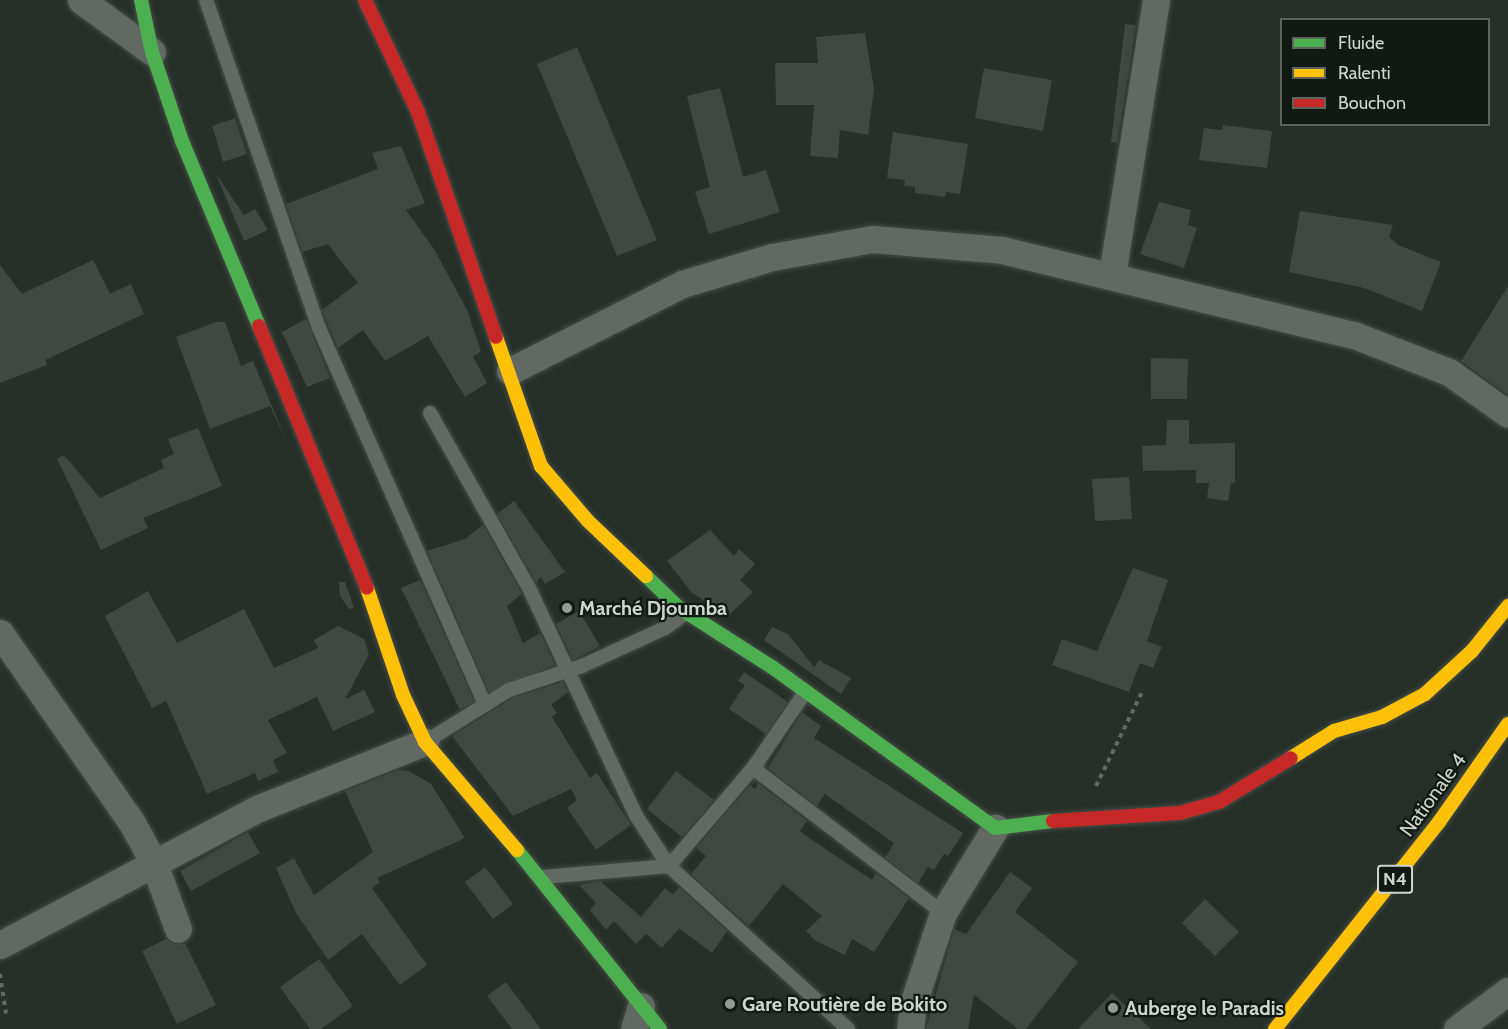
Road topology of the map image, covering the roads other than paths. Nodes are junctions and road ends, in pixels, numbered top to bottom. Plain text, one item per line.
1 (81, 0) edge
2 (141, 0) edge
3 (206, 0) edge
4 (365, 0) edge
5 (1156, 0) edge
6 (152, 52) junction
7 (1112, 275) junction
8 (510, 370) junction
9 (430, 413) dead end
10 (1508, 414) edge
11 (1508, 606) edge
12 (687, 612) junction
13 (0, 633) edge
14 (568, 672) junction
15 (806, 691) junction
16 (485, 705) junction
17 (1508, 724) edge
18 (425, 742) junction
19 (753, 768) junction
20 (995, 828) junction
21 (154, 863) junction
22 (669, 866) junction
23 (541, 878) junction
24 (943, 913) junction
25 (178, 929) dead end
26 (0, 945) edge
27 (1508, 991) edge
28 (637, 1017) edge
29 (660, 1029) edge
30 (848, 1029) edge
31 (910, 1029) edge
32 (1275, 1029) edge
33 (1457, 1029) edge

1 - 6 street
2 - 6 main road
3 - 16 lane
4 - 8 main road
5 - 7 street
6 - 18 main road
7 - 8 street
7 - 10 street
8 - 12 main road
9 - 14 lane
11 - 20 main road
12 - 14 lane
12 - 15 main road
13 - 21 street
14 - 16 lane
14 - 22 lane
15 - 19 lane
15 - 20 main road
16 - 18 lane
17 - 32 main road, Nationale 4 / N4
18 - 21 street
18 - 23 main road
19 - 22 lane
19 - 24 lane
20 - 24 street
21 - 25 street
21 - 26 street
22 - 23 lane
22 - 30 lane
23 - 28 main road
24 - 31 street
27 - 33 street
28 - 29 main road

